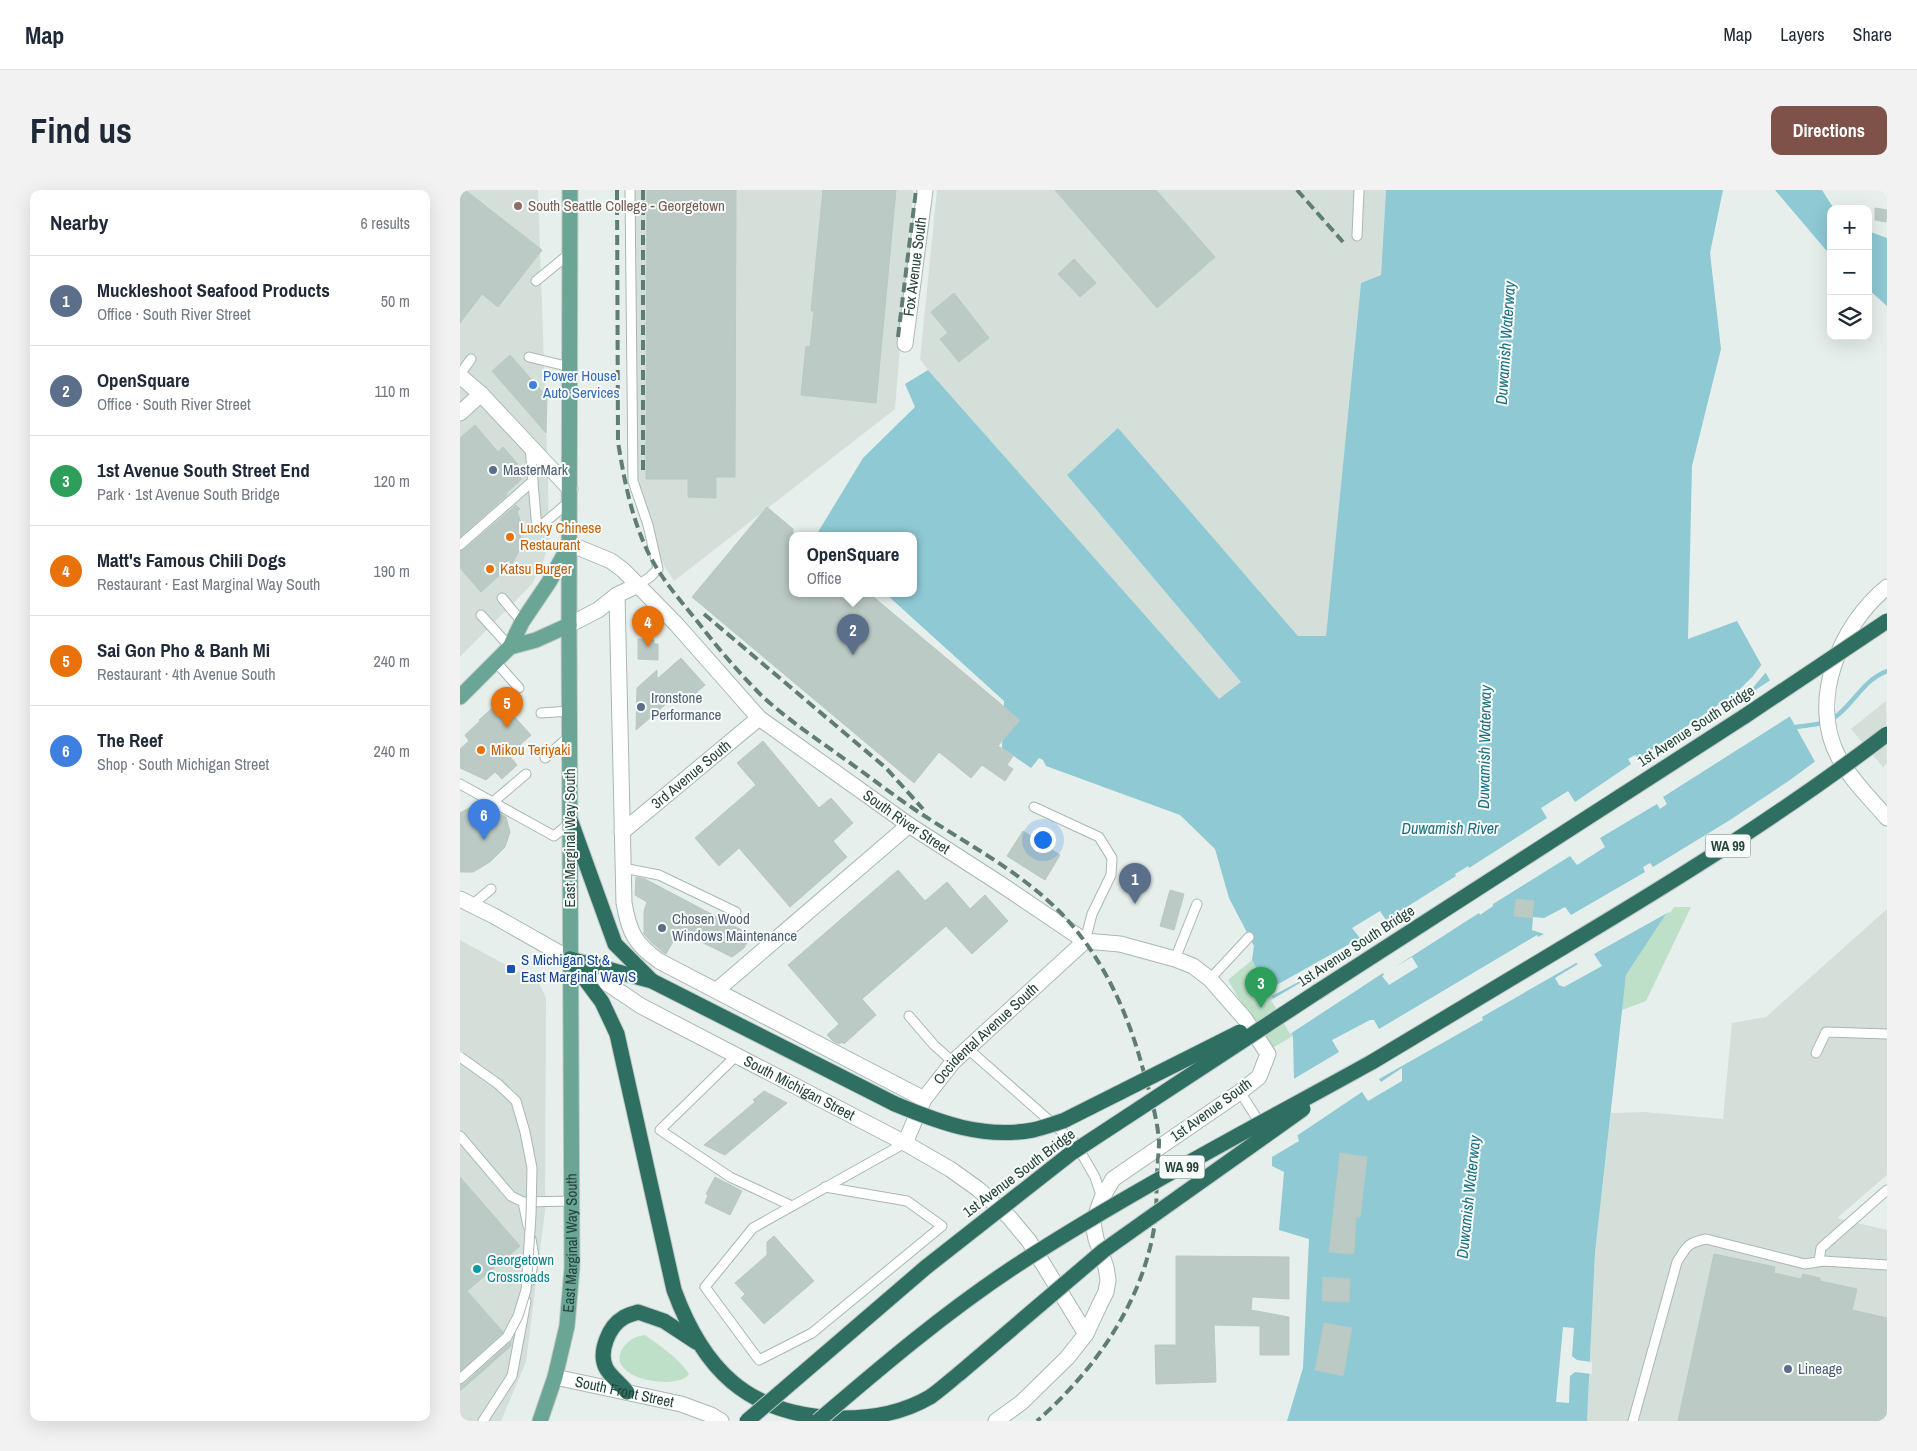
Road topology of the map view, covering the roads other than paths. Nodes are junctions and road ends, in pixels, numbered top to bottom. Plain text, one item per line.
1 (570, 190) edge
2 (630, 190) edge
3 (925, 190) edge
4 (1359, 190) edge
5 (1357, 236) dead end
6 (570, 253) junction
7 (536, 281) dead end
8 (905, 344) dead end
9 (529, 357) dead end
10 (471, 359) dead end
11 (570, 368) junction
12 (460, 375) edge
13 (481, 394) junction
14 (460, 413) edge
15 (530, 446) junction
16 (533, 481) junction
17 (570, 495) junction
18 (570, 544) junction
19 (460, 545) edge
20 (638, 585) junction
21 (1887, 587) edge
22 (617, 595) junction
23 (502, 598) dead end
24 (481, 615) dead end
25 (1887, 621) edge
26 (522, 622) junction
27 (569, 625) junction
28 (510, 647) junction
29 (495, 661) junction
30 (519, 688) dead end
31 (460, 697) edge
32 (570, 711) junction
33 (541, 713) dead end
34 (759, 718) junction
35 (1887, 734) edge
36 (570, 736) junction
37 (545, 758) dead end
38 (526, 774) dead end
39 (460, 784) edge
40 (493, 802) junction
41 (1034, 806) dead end
42 (1887, 818) edge
43 (571, 822) junction
44 (909, 825) junction
45 (622, 832) junction
46 (623, 868) junction
47 (491, 889) dead end
48 (466, 902) edge
49 (1197, 904) dead end
50 (736, 912) dead end
51 (1249, 937) dead end
52 (1085, 941) junction
53 (570, 959) junction
54 (1175, 959) junction
55 (1210, 979) junction
56 (652, 981) junction
57 (717, 990) junction
58 (1317, 992) junction
59 (909, 1016) dead end
60 (1887, 1034) edge
61 (967, 1048) junction
62 (1816, 1053) dead end
63 (1268, 1054) joint
64 (736, 1056) junction
65 (460, 1058) edge
66 (954, 1062) junction
67 (1372, 1062) junction
68 (1240, 1092) junction
69 (924, 1098) junction
70 (1256, 1117) dead end
71 (460, 1136) edge
72 (905, 1142) junction
73 (825, 1188) junction
74 (1887, 1190) edge
75 (1102, 1198) junction
76 (572, 1201) junction
77 (523, 1202) junction
78 (792, 1206) junction
79 (1819, 1261) junction
80 (1887, 1266) edge
81 (1086, 1334) junction
82 (698, 1344) junction
83 (555, 1377) junction
84 (460, 1379) edge
85 (628, 1392) junction
86 (483, 1421) edge
87 (540, 1421) edge
88 (721, 1421) edge
89 (747, 1421) edge
90 (818, 1421) edge
91 (996, 1421) edge
92 (1633, 1421) edge

1 - 6 main road, East Marginal Way South
2 - 20 lane
3 - 8 street, Fox Avenue South
4 - 5 lane
6 - 7 lane
6 - 11 main road, East Marginal Way South
9 - 11 lane
10 - 12 lane
11 - 17 main road, East Marginal Way South
12 - 13 street
13 - 14 street
13 - 15 street
15 - 16 lane
15 - 17 street
16 - 17 lane
16 - 19 lane
17 - 18 main road, East Marginal Way South
18 - 20 street, South River Street
18 - 26 main road
18 - 27 main road, East Marginal Way South
20 - 22 street
20 - 34 street, South River Street
21 - 42 street
22 - 27 street
22 - 45 street
23 - 26 lane
24 - 28 lane
25 - 58 highway, 1st Avenue South Bridge, bridge
26 - 28 main road
27 - 28 main road
27 - 32 main road, East Marginal Way South
28 - 29 main road
29 - 30 lane
29 - 31 main road
32 - 33 lane
32 - 36 main road, East Marginal Way South
34 - 44 street, South River Street
34 - 45 street, 3rd Avenue South
35 - 67 highway, WA 99, bridge
36 - 37 lane
36 - 43 main road, East Marginal Way South
38 - 40 lane
39 - 40 lane
40 - 43 lane
41 - 52 lane
43 - 53 main road, East Marginal Way South
43 - 56 highway
44 - 52 street, South River Street
44 - 57 street
45 - 46 street
46 - 50 lane
46 - 57 street
47 - 48 lane
48 - 53 street, South Michigan Street
49 - 54 lane
51 - 55 lane
52 - 54 street, South River Street
52 - 61 street, Occidental Avenue South
53 - 56 highway
53 - 64 street, South Michigan Street
53 - 76 main road, East Marginal Way South
53 - 82 highway
54 - 55 street, South River Street
55 - 63 street, South River Street
56 - 58 highway, bridge
57 - 69 street
58 - 89 highway, 1st Avenue South Bridge, bridge
59 - 66 lane
60 - 62 lane
61 - 66 street, Occidental Avenue South
61 - 75 lane
63 - 68 street, 1st Avenue South
64 - 72 street, South Michigan Street
64 - 78 lane
65 - 84 lane, bridge
66 - 69 street, Occidental Avenue South
67 - 82 highway, bridge
67 - 90 highway, WA 99, bridge
68 - 70 lane
68 - 75 street, 1st Avenue South
69 - 72 street, Occidental Avenue South
71 - 77 lane
72 - 73 lane
72 - 81 street, South Michigan Street
73 - 78 lane
73 - 78 lane
74 - 79 lane
75 - 81 street, 1st Avenue South
76 - 77 lane
76 - 83 main road, East Marginal Way South
77 - 86 lane
79 - 80 lane
79 - 92 lane
81 - 91 street, 1st Avenue South
82 - 85 highway
83 - 85 street, South Front Street
83 - 87 main road, East Marginal Way South
85 - 88 street, South Front Street

